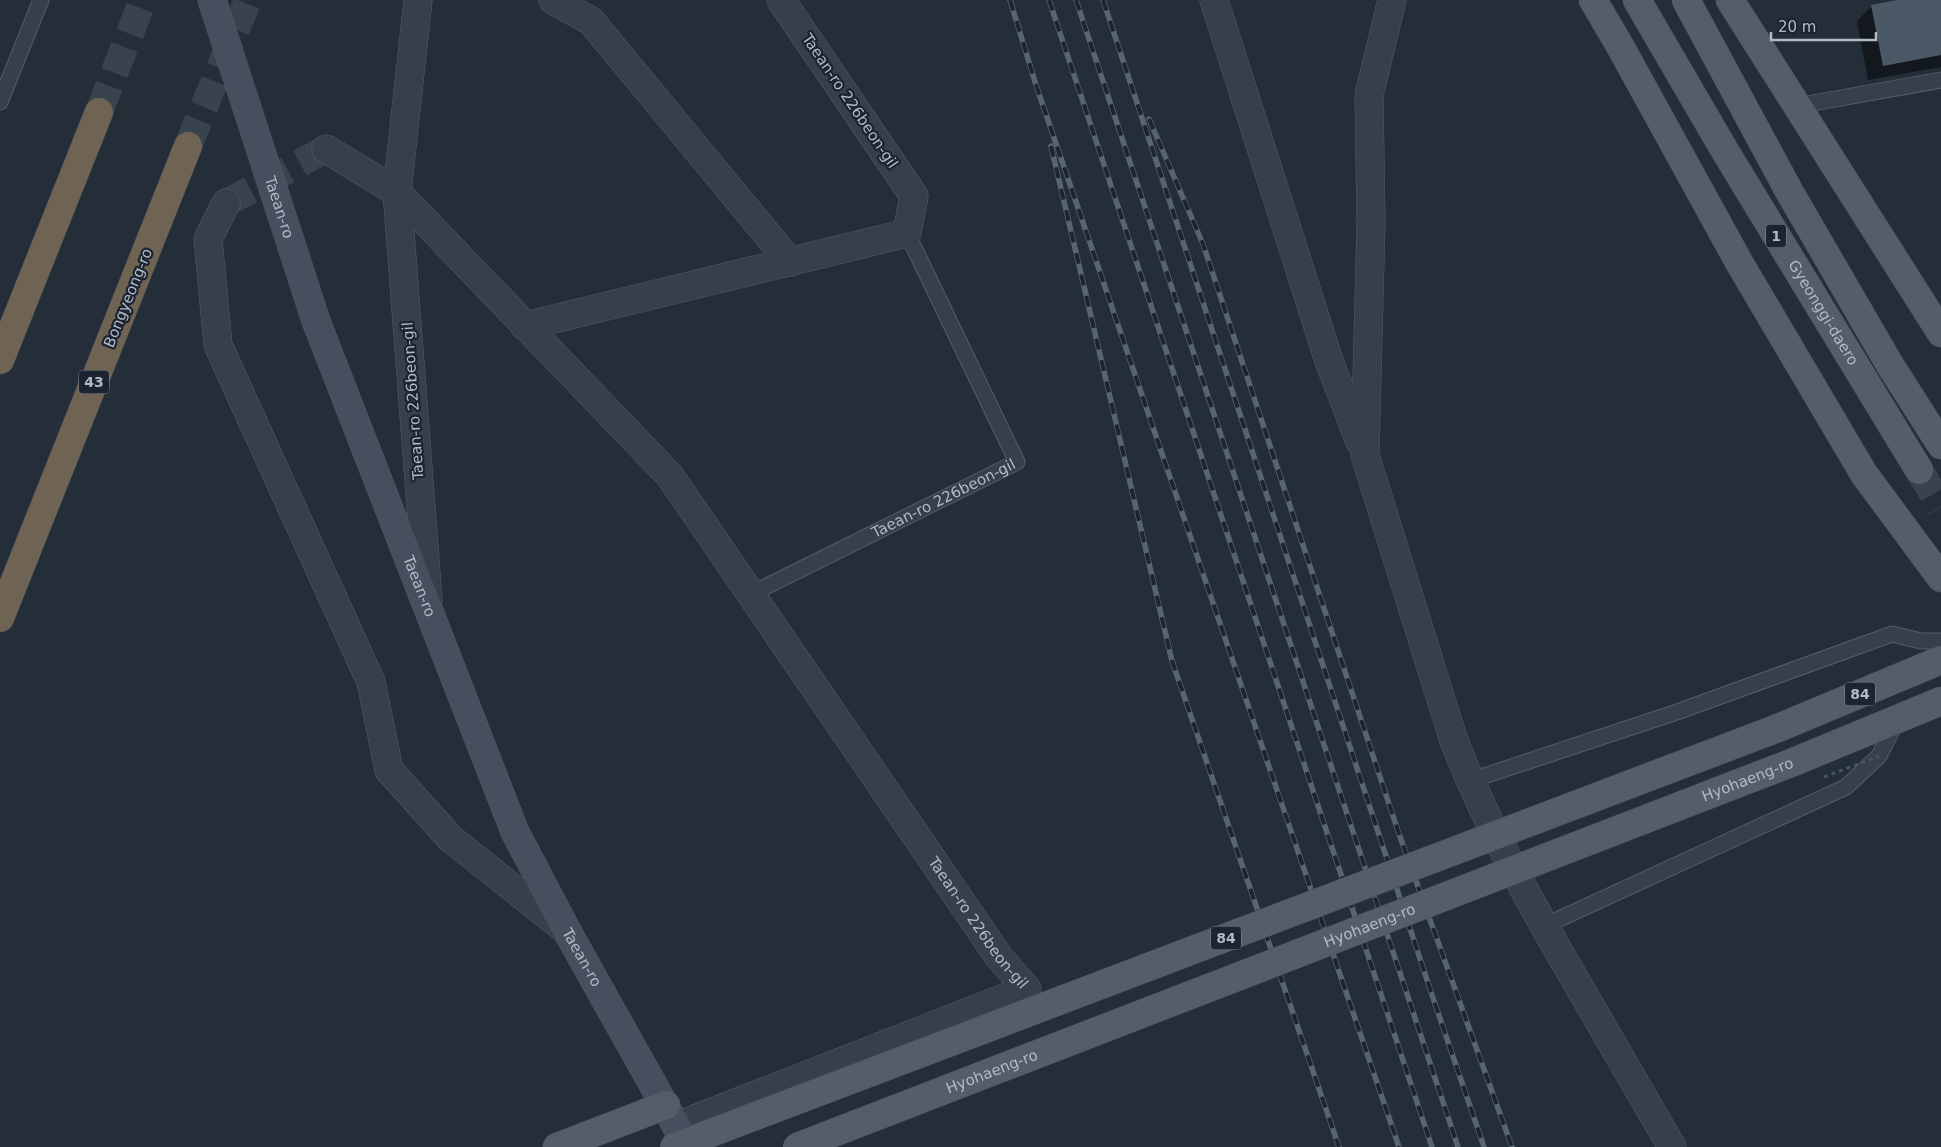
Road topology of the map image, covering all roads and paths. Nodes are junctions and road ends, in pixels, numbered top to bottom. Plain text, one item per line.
1 (41, 0) edge
2 (212, 0) edge
3 (418, 0) edge
4 (553, 0) edge
5 (781, 0) edge
6 (1214, 0) edge
7 (1392, 0) edge
8 (1593, 0) edge
9 (1637, 0) edge
10 (1686, 0) edge
11 (1730, 0) edge
12 (1941, 80) edge
13 (0, 102) edge
14 (1796, 106) junction
15 (99, 112) tunnel mouth
16 (188, 146) tunnel mouth
17 (326, 149) dead end
18 (397, 192) junction
19 (226, 203) tunnel mouth
20 (907, 233) junction
21 (790, 262) junction
22 (525, 326) junction
23 (1941, 333) edge
24 (0, 360) edge
25 (1941, 445) edge
26 (1364, 455) junction
27 (1919, 470) tunnel mouth
28 (1941, 578) edge
29 (751, 594) junction
30 (428, 610) junction
31 (0, 618) edge
32 (1941, 641) edge
33 (1941, 660) edge
34 (1941, 701) edge
35 (1897, 720) junction
36 (1469, 781) junction
37 (1544, 926) junction
38 (567, 932) junction
39 (676, 1131) edge
40 (557, 1147) edge
41 (797, 1147) edge
42 (1672, 1147) edge

1 - 13 lane
2 - 30 street, Taean-ro
3 - 18 street, Taean-ro 226beon-gil
4 - 21 street
5 - 20 street, Taean-ro 226beon-gil
6 - 26 street
7 - 26 street
8 - 28 main road
9 - 27 main road, Gyeonggi-daero / 1
10 - 25 main road, Gyeonggi-daero / 1
11 - 14 main road
12 - 14 lane
14 - 23 main road
15 - 24 highway
16 - 31 highway, Bongyeong-ro / 43
17 - 18 street
18 - 22 street, Taean-ro 226beon-gil
18 - 30 street, Taean-ro 226beon-gil
19 - 38 street
20 - 21 street
20 - 29 lane, Taean-ro 226beon-gil
21 - 22 street
22 - 29 street, Taean-ro 226beon-gil
26 - 36 street
29 - 39 street, Taean-ro 226beon-gil
30 - 38 street, Taean-ro
32 - 36 lane
33 - 39 main road, 84, bridge
34 - 35 main road, Hyohaeng-ro / 84
35 - 37 lane
35 - 41 main road, Hyohaeng-ro / 84, bridge
36 - 37 street
37 - 42 street
38 - 39 street, Taean-ro
39 - 40 main road

